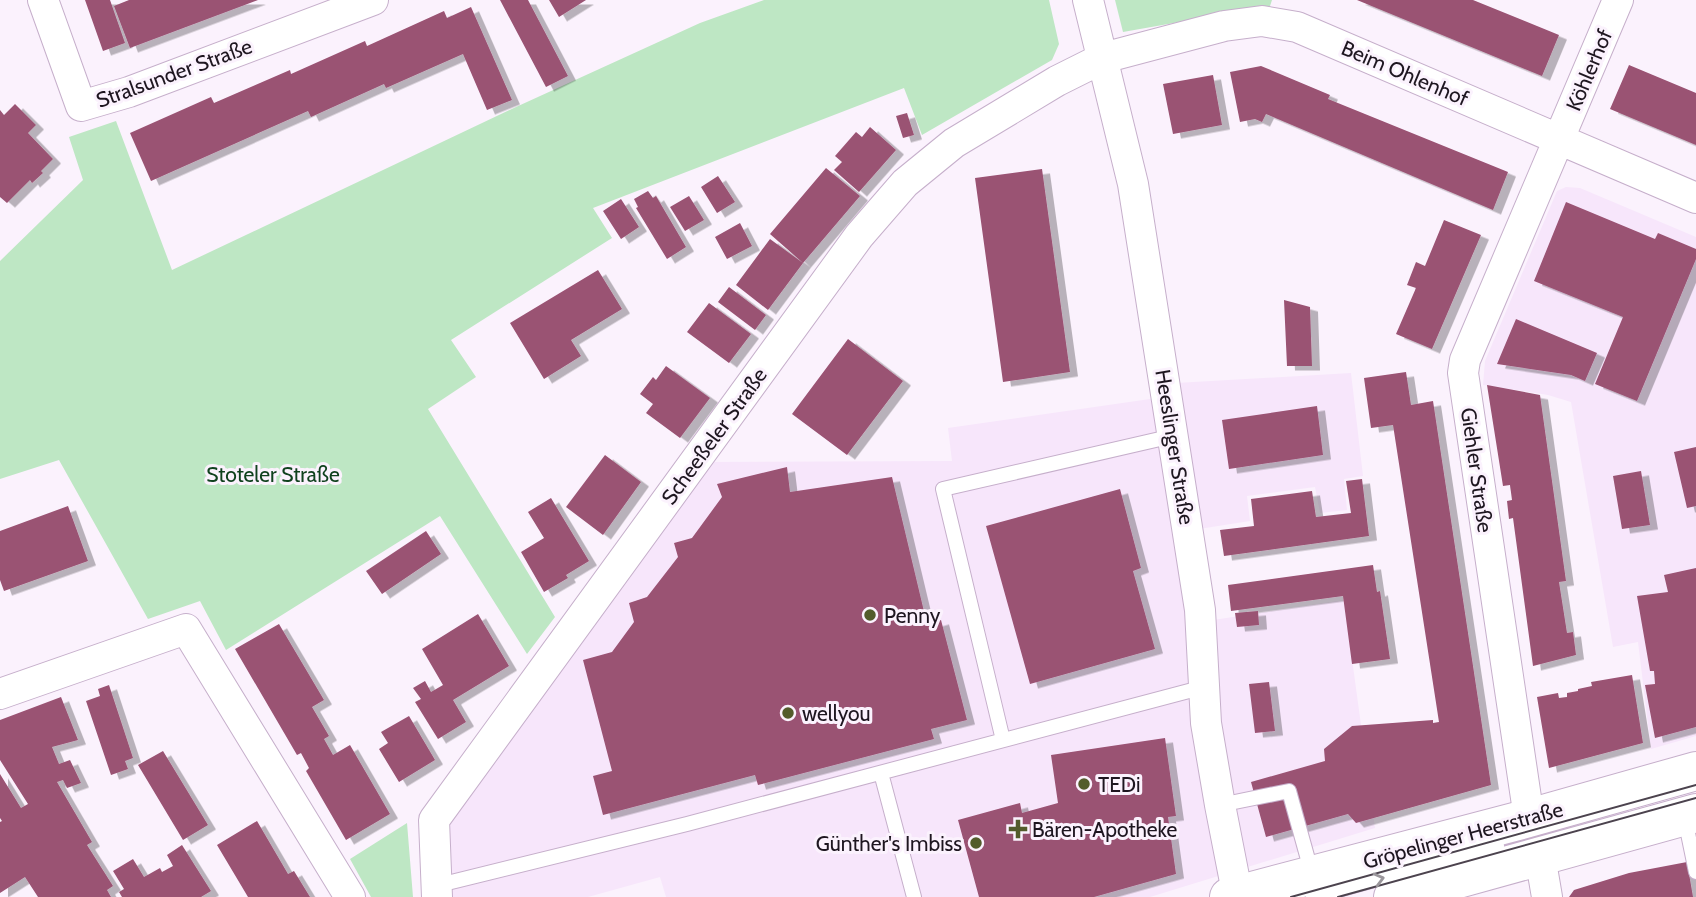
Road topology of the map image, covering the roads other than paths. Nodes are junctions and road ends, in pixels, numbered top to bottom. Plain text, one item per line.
1 (43, 0) edge
2 (373, 0) edge
3 (1088, 0) edge
4 (1618, 0) edge
5 (1103, 58) junction
6 (1560, 140) junction
7 (1696, 198) edge
8 (1173, 436) junction
9 (1204, 687) junction
10 (0, 694) edge
11 (1003, 740) junction
12 (1696, 771) edge
13 (881, 773) junction
14 (1220, 805) junction
15 (1690, 815) edge
16 (1527, 839) junction
17 (1696, 872) edge
18 (1313, 886) edge
19 (436, 892) edge
20 (1235, 896) edge
21 (350, 897) edge
22 (914, 897) edge
23 (1393, 897) edge
24 (1547, 897) edge

1 - 2 street, Stralsunder Straße
3 - 5 street, Heeslinger Straße
4 - 6 street, Köhlerhof
5 - 6 street, Beim Ohlenhof
5 - 8 street, Heeslinger Straße
5 - 19 street, Scheeßeler Straße
6 - 7 street, Beim Ohlenhof
6 - 16 street, Giehler Straße
8 - 9 street, Heeslinger Straße
8 - 11 lane
9 - 11 lane
9 - 14 street, Heeslinger Straße
10 - 21 street
11 - 13 lane
12 - 16 main road, Gröpelinger Heerstraße
13 - 19 lane
13 - 22 lane
14 - 18 lane
14 - 20 street, Heeslinger Straße
15 - 16 main road, Gröpelinger Heerstraße
15 - 17 lane
16 - 18 main road, Gröpelinger Heerstraße
16 - 23 main road, Gröpelinger Heerstraße
16 - 24 street, Giehler Straße
18 - 20 main road, Gröpelinger Heerstraße

